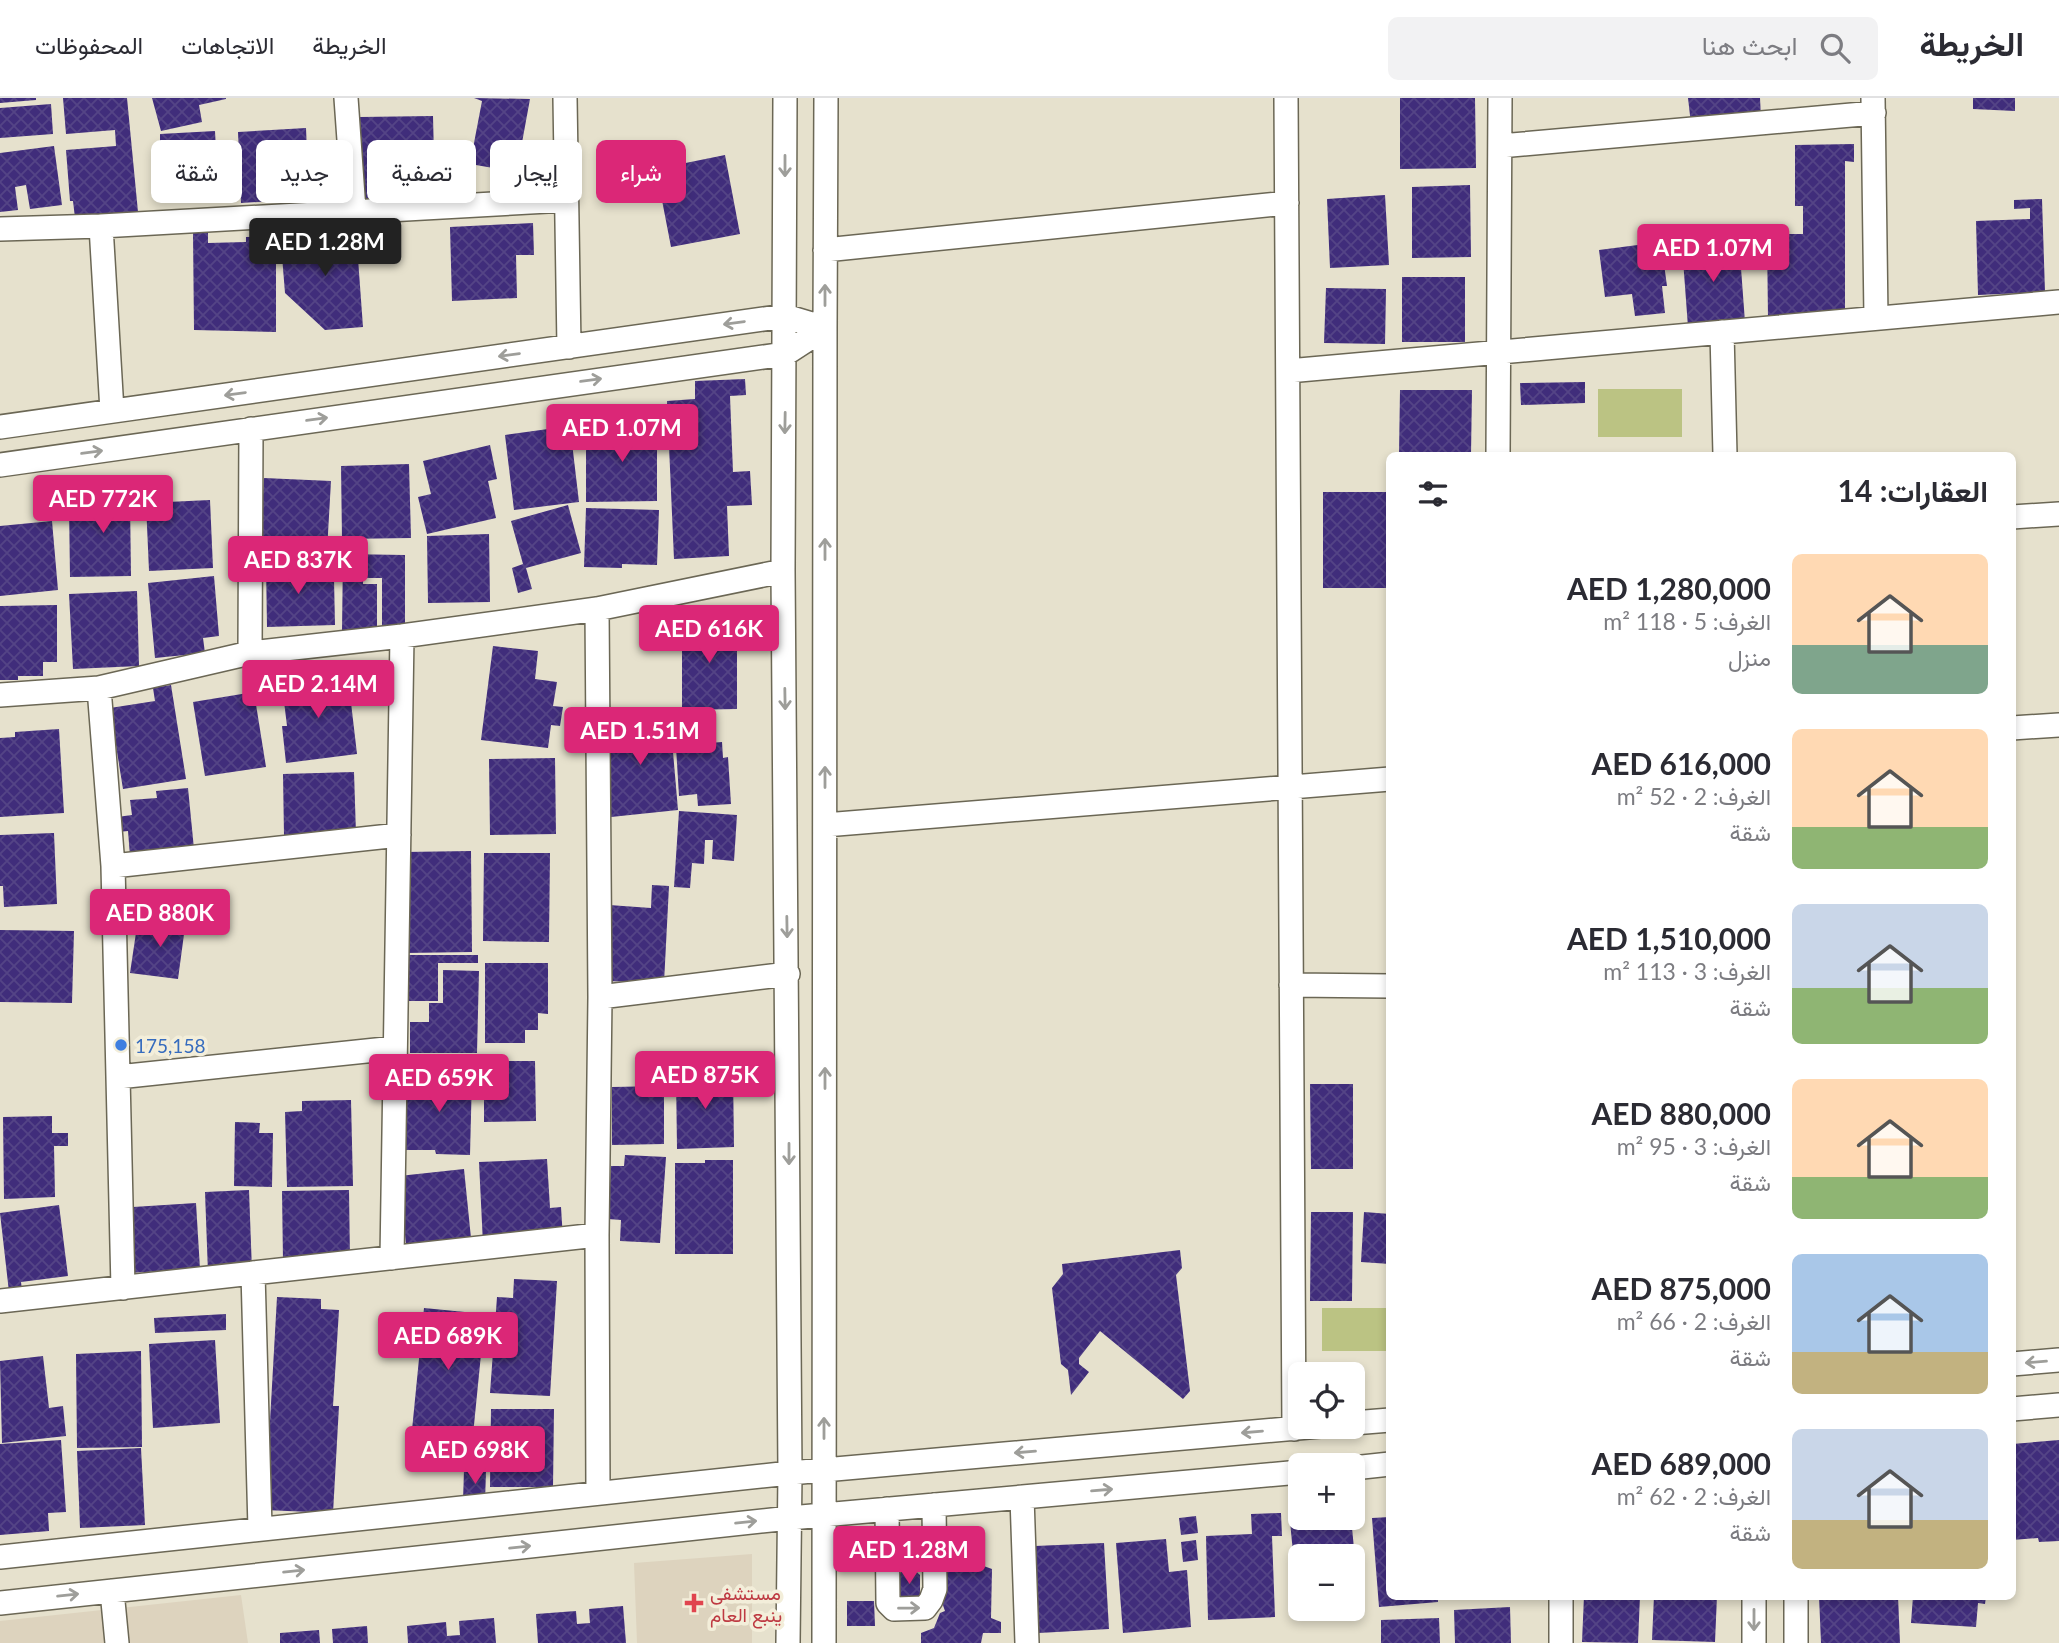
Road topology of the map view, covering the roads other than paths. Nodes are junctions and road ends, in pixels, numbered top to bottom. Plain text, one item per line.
1 (346, 98) edge
2 (565, 98) edge
3 (785, 98) edge
4 (826, 98) edge
5 (1286, 98) edge
6 (1500, 98) edge
7 (1873, 105) edge
8 (565, 140) edge
9 (1500, 146) junction
10 (1287, 202) junction
11 (502, 203) edge
12 (566, 203) edge
13 (354, 210) junction
14 (101, 226) junction
15 (0, 229) edge
16 (825, 250) junction
17 (2059, 302) edge
18 (785, 316) junction
19 (1876, 318) junction
20 (825, 328) junction
21 (1722, 332) junction
22 (569, 347) junction
23 (1498, 352) junction
24 (785, 354) junction
25 (1288, 371) junction
26 (112, 411) junction
27 (0, 427) edge
28 (251, 429) junction
29 (1498, 452) edge
30 (1725, 452) edge
31 (0, 465) edge
32 (2059, 514) edge
33 (2016, 517) edge
34 (783, 571) junction
35 (597, 609) junction
36 (402, 636) junction
37 (250, 653) junction
38 (99, 688) junction
39 (0, 695) edge
40 (2059, 724) edge
41 (2016, 728) edge
42 (1386, 779) edge
43 (1290, 787) junction
44 (825, 825) junction
45 (399, 835) junction
46 (113, 866) junction
47 (788, 974) junction
48 (1292, 985) junction
49 (1386, 986) edge
50 (600, 997) junction
51 (395, 1048) junction
52 (118, 1077) junction
53 (597, 1235) junction
54 (392, 1258) junction
55 (253, 1273) junction
56 (123, 1288) junction
57 (0, 1301) edge
58 (2059, 1360) edge
59 (1294, 1362) edge
60 (2016, 1364) edge
61 (2059, 1405) edge
62 (2016, 1409) edge
63 (1386, 1420) edge
64 (1365, 1422) edge
65 (1288, 1430) edge
66 (1386, 1464) edge
67 (1365, 1467) edge
68 (824, 1470) junction
69 (790, 1473) junction
70 (1288, 1473) edge
71 (598, 1493) junction
72 (1022, 1497) junction
73 (934, 1505) junction
74 (887, 1509) junction
75 (824, 1514) junction
76 (790, 1518) junction
77 (260, 1528) junction
78 (0, 1557) edge
79 (934, 1557) junction
80 (887, 1560) junction
81 (112, 1591) junction
82 (1561, 1600) edge
83 (1754, 1600) edge
84 (1796, 1600) edge
85 (0, 1603) edge
86 (117, 1643) edge
87 (788, 1643) edge
88 (824, 1643) edge
89 (1027, 1643) edge
90 (1561, 1643) edge
91 (1754, 1643) edge
92 (1796, 1643) edge

1 - 13 street
2 - 8 street
3 -> 18 street
4 - 16 street
5 - 10 street
6 - 9 street
7 - 9 street
7 - 19 street
9 - 23 street
10 - 16 street
10 - 25 street
11 - 13 street
12 - 22 street
13 - 14 street
14 - 15 street
14 - 26 street
20 -> 16 street
17 - 19 street
18 - 20 street
18 -> 22 street
18 - 24 street
19 - 21 street
20 - 24 street
44 -> 20 street
21 - 23 street
21 - 30 street
22 -> 26 street
23 - 25 street
23 - 29 street
28 -> 24 street
24 -> 34 street
25 - 43 street
26 - 27 street
31 -> 28 street
28 - 37 street
32 - 33 street
34 - 35 street
34 -> 47 street
35 - 36 street
35 - 50 street
36 - 37 street
36 - 45 street
37 - 38 street
38 - 39 street
38 - 46 street
40 - 41 street
42 - 43 street
43 - 44 street
43 - 48 street
68 -> 44 street
45 - 46 street
45 - 51 street
46 - 52 street
47 - 50 street
47 -> 69 street
48 - 49 street
48 - 59 street
50 - 53 street
51 - 52 street
51 - 54 street
52 - 56 street
53 - 54 street
53 - 71 street
54 - 55 street
55 - 56 street
55 - 77 street
56 - 57 street
58 -> 60 street
61 - 62 street
63 - 64 street
65 -> 68 street
66 - 67 street
68 - 69 street
68 - 75 street
69 - 71 street
69 - 76 street
72 -> 70 street
71 - 77 street
72 - 73 street
72 - 89 street
73 - 74 street
73 - 79 street
74 - 75 street
74 - 80 street
75 - 76 street
75 - 88 street
81 -> 76 street
76 - 87 street
77 - 78 street
79 - 80 street
80 -> 79 street
85 -> 81 street
81 - 86 street
82 - 90 street
83 -> 91 street
84 - 92 street

